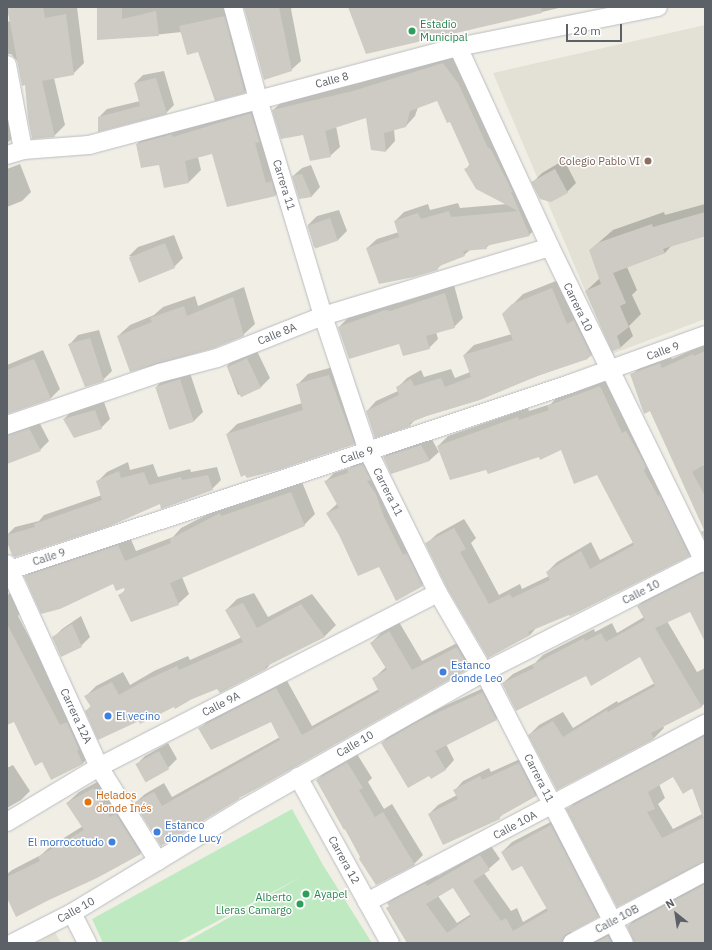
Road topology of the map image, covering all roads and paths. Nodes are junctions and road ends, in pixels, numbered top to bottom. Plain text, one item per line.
1 (233, 7) edge
2 (658, 7) edge
3 (458, 47) junction
4 (7, 65) edge
5 (258, 99) junction
6 (15, 153) edge
7 (550, 247) junction
8 (323, 316) junction
9 (705, 335) edge
10 (609, 370) junction
11 (7, 425) edge
12 (368, 451) junction
13 (705, 561) edge
14 (8, 569) edge
15 (438, 593) junction
16 (484, 672) junction
17 (705, 724) edge
18 (99, 767) junction
19 (298, 777) junction
20 (552, 805) junction
21 (7, 822) edge
22 (158, 861) junction
23 (705, 872) edge
24 (367, 902) junction
25 (72, 913) junction
26 (613, 922) junction
27 (13, 943) edge
28 (87, 943) edge
29 (390, 943) edge
30 (572, 943) edge
31 (624, 943) edge

1 - 5 street, Carrera 11
2 - 3 street, Calle 8
3 - 5 street, Calle 8
3 - 7 street, Carrera 10
4 - 6 street
5 - 6 street, Calle 8
5 - 8 street, Carrera 11
7 - 8 street, Calle 8A
7 - 10 street, Carrera 10
8 - 11 street, Calle 8A
8 - 12 street, Carrera 11
9 - 10 street, Calle 9
10 - 12 street, Calle 9
10 - 13 street, Carrera 10
12 - 14 street, Calle 9
12 - 15 street, Carrera 11
13 - 16 street, Calle 10
14 - 18 street, Carrera 12A
15 - 16 street, Carrera 11
15 - 18 street, Calle 9A
16 - 19 street, Calle 10
16 - 20 street, Carrera 11
17 - 20 street, Calle 10A
18 - 21 street, Calle 9A
18 - 22 street, Carrera 12A
19 - 22 street, Calle 10
19 - 24 street, Carrera 12
20 - 24 street, Calle 10A
20 - 26 street, Carrera 11
22 - 25 street, Calle 10
23 - 26 street, Calle 10B
24 - 29 street, Carrera 12
25 - 27 street, Calle 10
25 - 28 street
26 - 30 street, Calle 10B
26 - 31 street, Carrera 11

